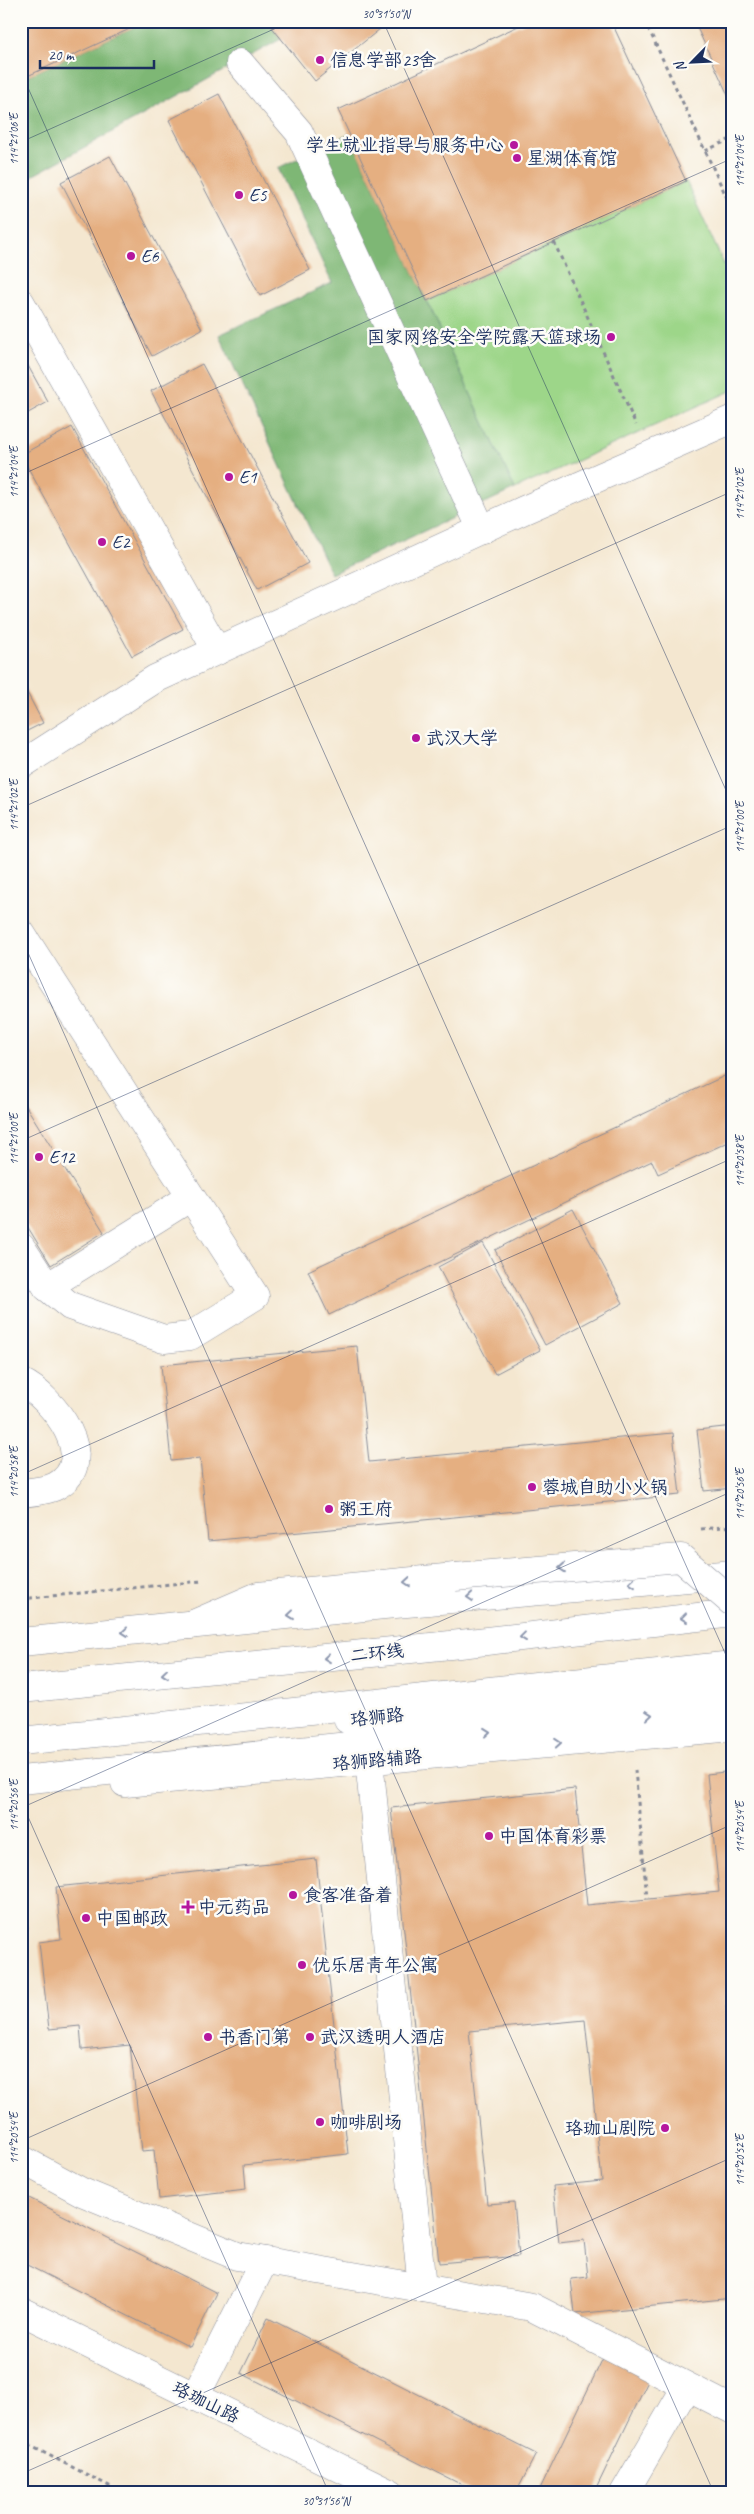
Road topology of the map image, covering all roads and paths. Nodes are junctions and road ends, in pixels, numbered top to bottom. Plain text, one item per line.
1 (646, 21) edge
2 (240, 63) dead end
3 (733, 138) edge
4 (705, 151) junction
5 (733, 211) edge
6 (554, 242) dead end
7 (21, 303) edge
8 (733, 419) edge
9 (650, 455) junction
10 (482, 530) junction
11 (217, 651) junction
12 (21, 765) edge
13 (21, 933) edge
14 (191, 1197) junction
15 (21, 1247) edge
16 (48, 1287) junction
17 (21, 1382) edge
18 (21, 1493) edge
19 (733, 1574) edge
20 (733, 1604) edge
21 (733, 1613) edge
22 (191, 1625) junction
23 (21, 1642) edge
24 (733, 1665) edge
25 (733, 1680) edge
26 (21, 1689) edge
27 (733, 1706) edge
28 (733, 1727) edge
29 (21, 1740) edge
30 (21, 1754) edge
31 (369, 1760) junction
32 (635, 1763) dead end
33 (21, 1780) edge
34 (21, 1792) edge
35 (647, 1898) dead end
36 (21, 2159) edge
37 (264, 2262) junction
38 (422, 2288) junction
39 (21, 2311) edge
40 (686, 2386) junction
41 (195, 2397) junction
42 (733, 2410) edge
43 (21, 2441) edge
44 (123, 2493) edge
45 (391, 2493) edge
46 (624, 2493) edge

1 - 4 path
2 - 10 main road
3 - 4 path
4 - 5 path
6 - 9 path
7 - 11 main road
8 - 9 main road
9 - 10 main road
10 - 11 main road
11 - 12 main road
13 - 14 main road
14 - 16 main road
14 - 16 main road
15 - 16 main road
17 - 18 main road
19 -> 22 main road
20 -> 22 main road, bridge
21 -> 26 main road, 二环线
22 -> 23 main road
24 - 29 main road
25 - 30 main road, 珞狮路
33 -> 27 main road
31 -> 28 main road, 珞狮路辅路
31 - 34 main road, 珞狮路辅路
31 - 38 main road
32 - 35 path
36 - 37 main road
37 - 38 main road
37 - 41 main road
38 - 40 main road
39 - 41 main road, 珞珈山路
40 - 42 main road
40 - 46 main road
41 - 45 main road, 珞珈山路
43 - 44 path

